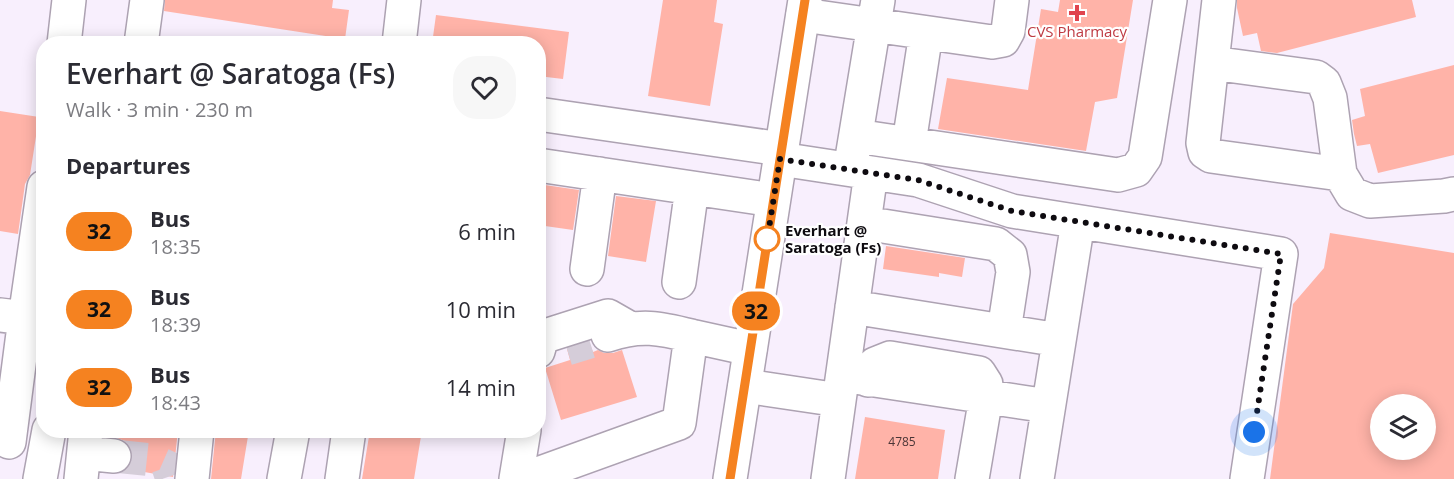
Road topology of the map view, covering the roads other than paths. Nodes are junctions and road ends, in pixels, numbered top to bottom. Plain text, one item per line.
1 (69, 0) edge
2 (147, 0) edge
3 (404, 0) edge
4 (1012, 0) edge
5 (1170, 0) edge
6 (1219, 0) edge
7 (804, 8) edge
8 (876, 13) edge
9 (926, 33) junction
10 (65, 36) edge
11 (142, 36) edge
12 (400, 36) edge
13 (1212, 63) junction
14 (546, 115) edge
15 (856, 136) junction
16 (909, 143) junction
17 (780, 154) junction
18 (546, 166) edge
19 (861, 171) junction
20 (600, 174) junction
21 (1340, 174) junction
22 (692, 188) junction
23 (1454, 194) edge
24 (773, 200) junction
25 (36, 220) edge
26 (1078, 222) junction
27 (864, 223) junction
28 (587, 269) dead end
29 (679, 282) dead end
30 (852, 307) junction
31 (12, 317) edge
32 (629, 328) junction
33 (1004, 331) junction
34 (691, 336) junction
35 (546, 337) edge
36 (1059, 340) junction
37 (750, 349) junction
38 (558, 350) tunnel mouth
39 (850, 385) junction
40 (744, 394) junction
41 (986, 397) junction
42 (1048, 406) junction
43 (48, 438) edge
44 (194, 438) edge
45 (292, 438) edge
46 (349, 438) edge
47 (523, 438) edge
48 (9, 442) dead end
49 (178, 478) edge
50 (40, 479) edge
51 (284, 479) edge
52 (342, 479) edge
53 (516, 479) edge
54 (524, 479) edge
55 (709, 479) edge
56 (730, 479) edge
57 (750, 479) edge
58 (828, 479) edge
59 (972, 479) edge
60 (1036, 479) edge
61 (1247, 479) edge

1 - 10 main road
2 - 11 main road
3 - 12 main road
4 - 9 main road
5 - 16 main road
6 - 13 main road
7 - 8 main road
7 - 17 main road
8 - 9 main road
8 - 15 main road
9 - 16 main road
13 - 21 main road
13 - 21 main road
14 - 17 main road
15 - 16 main road
15 - 19 main road
17 - 19 main road
17 - 24 main road
18 - 20 main road
19 - 26 main road
19 - 27 main road
20 - 22 main road
20 - 28 main road
21 - 23 main road
22 - 24 main road
22 - 29 main road
24 - 37 main road
25 - 31 main road
26 - 36 main road
26 - 61 main road
27 - 30 main road
27 - 33 main road
30 - 33 main road
30 - 39 main road
31 - 48 main road
32 - 34 main road
32 - 35 main road
32 - 38 main road
33 - 36 main road
34 - 37 main road
34 - 54 main road
36 - 42 main road
37 - 40 main road
39 - 40 main road
39 - 41 main road
39 - 58 main road
40 - 55 main road
40 - 56 main road
40 - 57 main road
41 - 42 main road
41 - 59 main road
42 - 60 main road
43 - 50 main road
44 - 49 main road
45 - 51 main road
46 - 52 main road
47 - 53 main road

